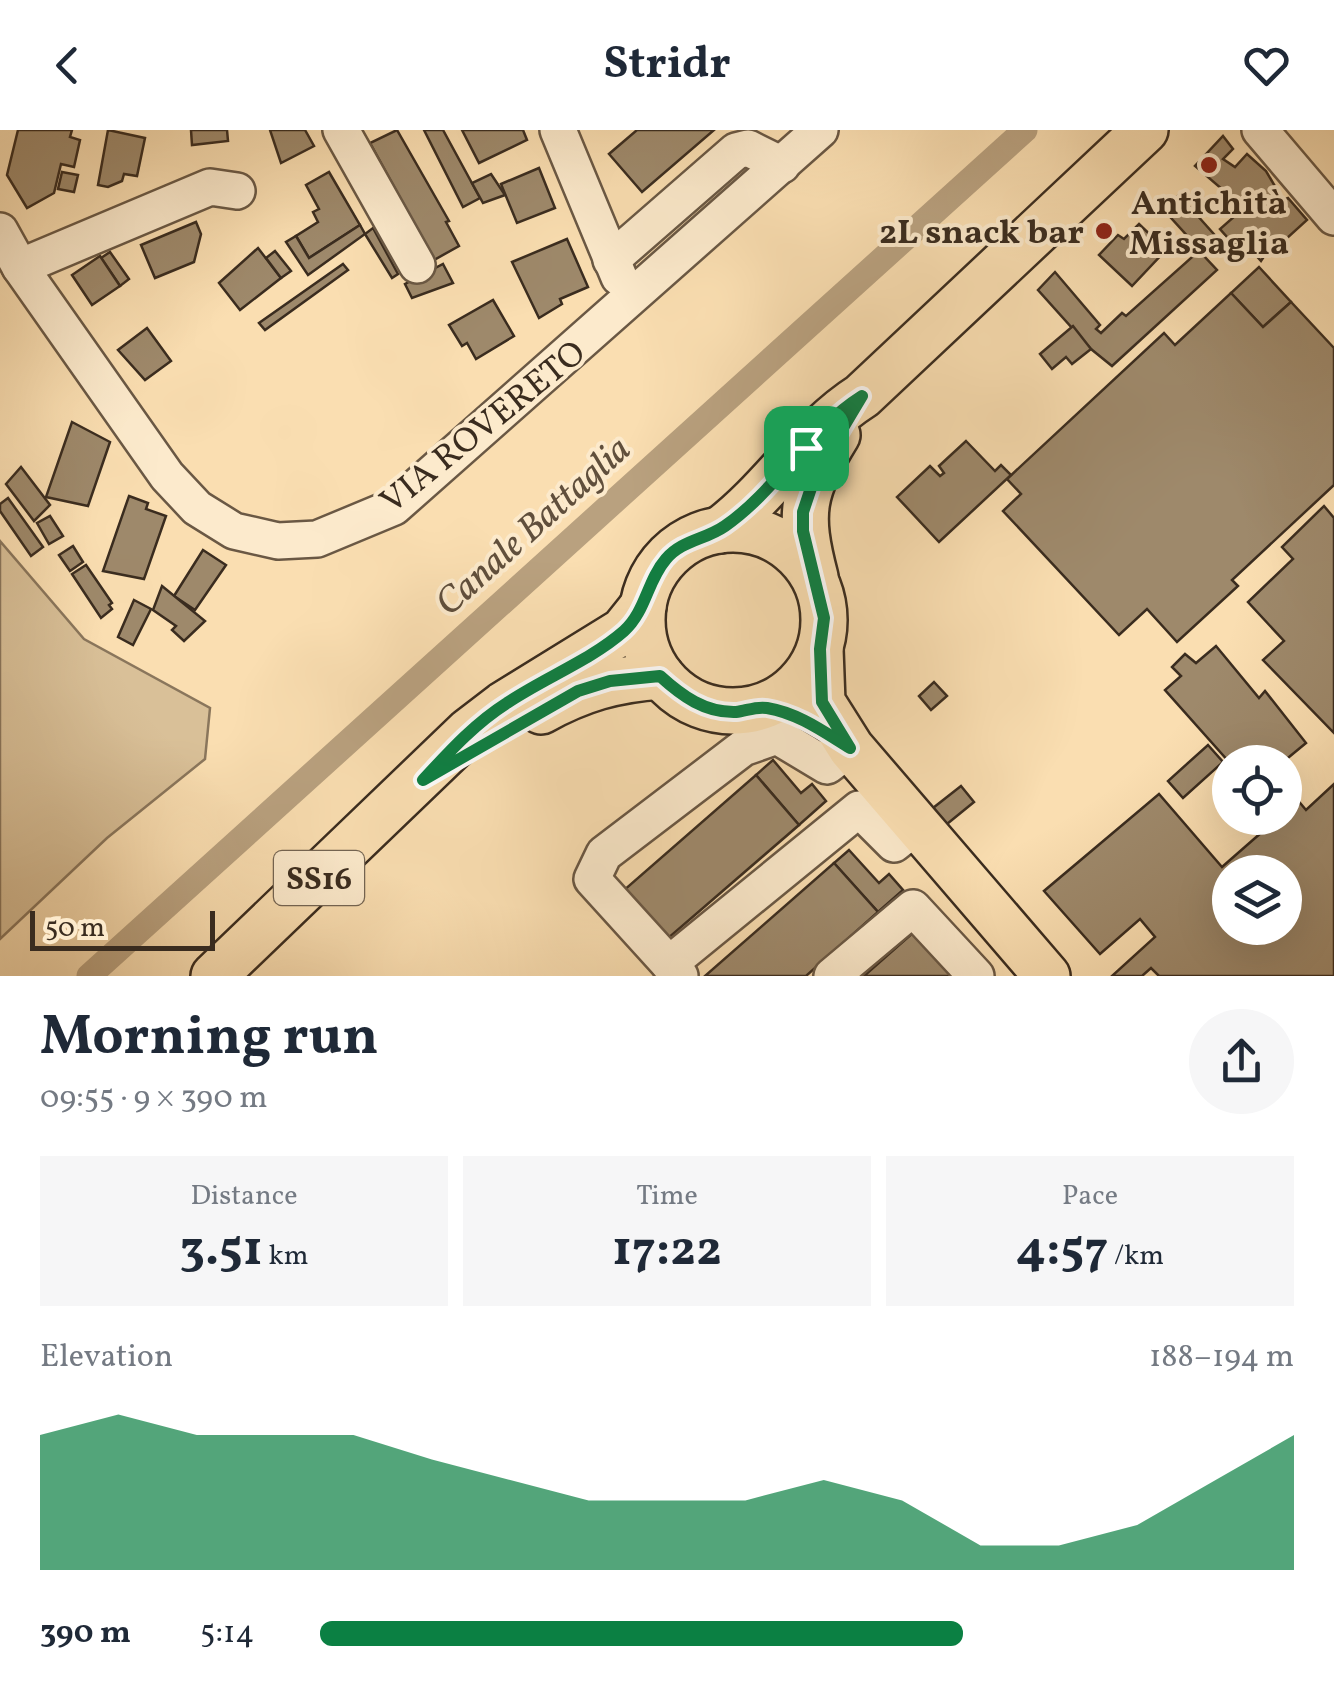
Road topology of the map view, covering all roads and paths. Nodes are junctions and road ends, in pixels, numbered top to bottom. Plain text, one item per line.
1 (341, 130) edge
2 (558, 130) edge
3 (820, 130) edge
4 (1145, 130) edge
5 (1260, 130) edge
6 (782, 165) junction
7 (237, 191) dead end
8 (1334, 217) edge
9 (0, 231) edge
10 (611, 260) junction
11 (417, 265) dead end
12 (20, 267) junction
13 (635, 297) junction
14 (862, 396) junction
15 (720, 530) junction
16 (819, 588) junction
17 (643, 606) junction
18 (820, 649) junction
19 (660, 676) junction
20 (763, 707) junction
21 (850, 748) junction
22 (423, 780) junction
23 (917, 826) junction
24 (1018, 942) junction
25 (675, 970) edge
26 (214, 976) edge
27 (832, 976) edge
28 (979, 976) edge
29 (1047, 976) edge

1 - 11 street
2 - 10 street
3 - 6 street, VIA ROVERETO
4 - 14 main road, SS16
5 - 8 street
6 - 10 street
6 - 13 street, VIA ROVERETO
7 - 12 street
9 - 12 street, VIA ROVERETO
10 - 13 street
12 - 13 street, VIA ROVERETO
14 - 15 main road, SS16
14 - 16 main road, SS16
15 - 16 main road
15 - 17 main road, SS16
16 - 18 main road, SS16
17 - 19 main road
17 - 22 main road, SS16
18 - 20 main road
18 - 21 main road
19 - 20 main road
19 - 22 main road, SS16
20 - 21 main road
21 - 23 main road
21 - 25 street
22 - 26 main road, SS16
23 - 24 main road
23 - 25 street
24 - 28 street
24 - 29 main road
27 - 28 street

